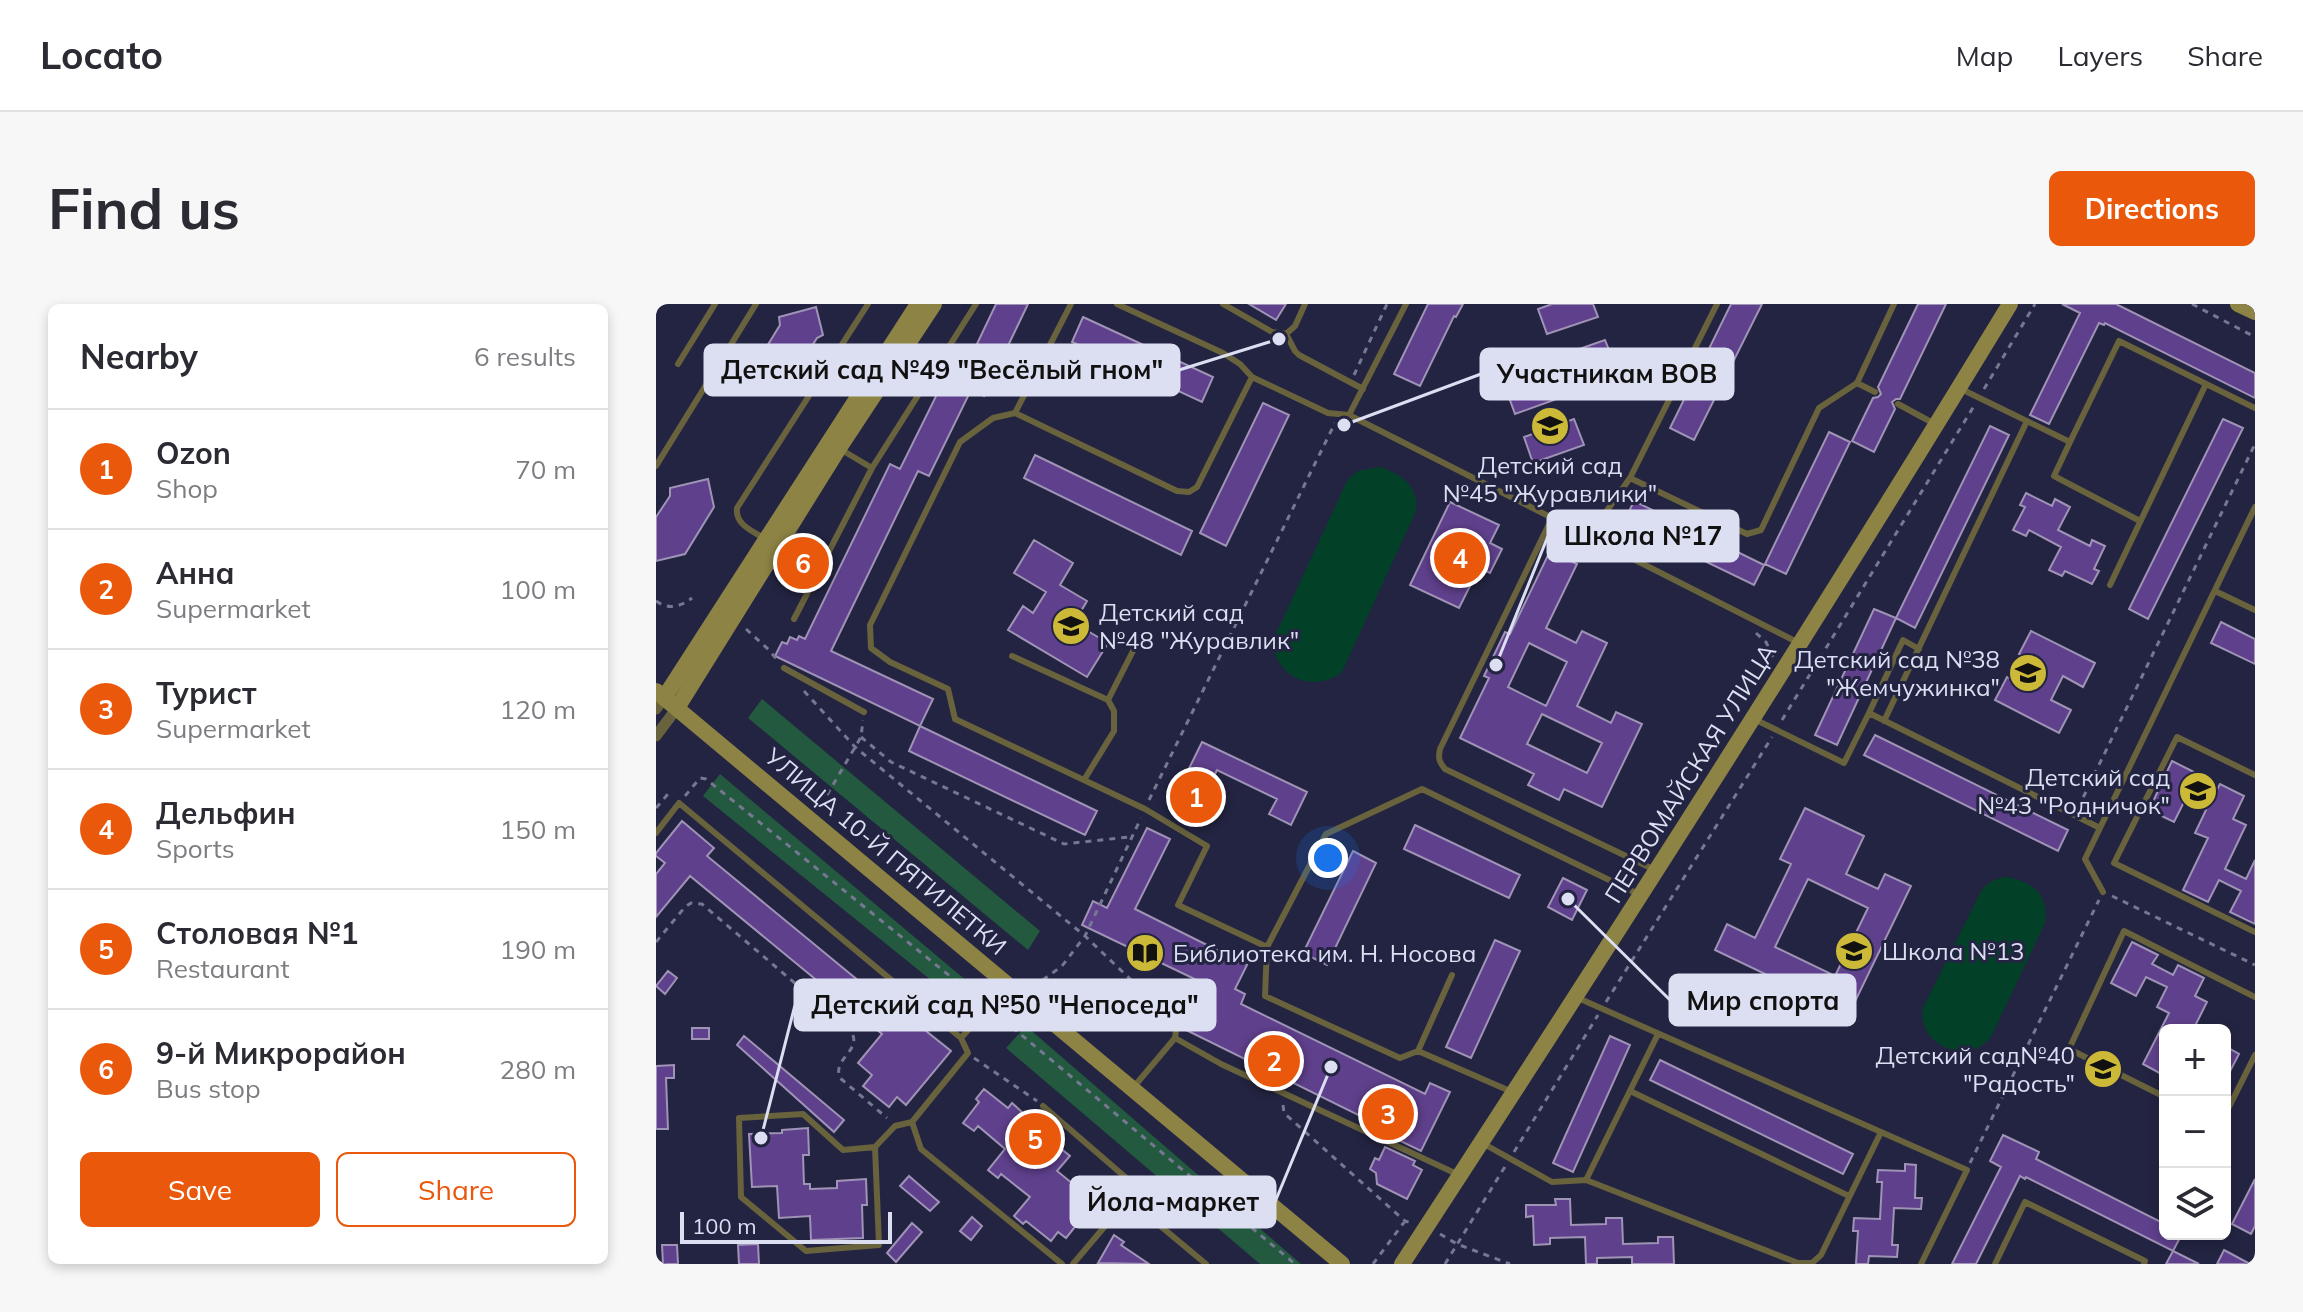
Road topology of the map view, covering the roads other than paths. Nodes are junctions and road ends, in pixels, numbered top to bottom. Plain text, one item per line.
1 (715, 304) edge
2 (756, 304) edge
3 (868, 304) edge
4 (918, 304) edge
5 (934, 304) edge
6 (976, 304) edge
7 (1071, 304) edge
8 (1117, 304) edge
9 (1223, 304) edge
10 (1305, 304) edge
11 (1406, 304) edge
12 (1717, 304) edge
13 (1894, 304) edge
14 (2010, 304) edge
15 (2238, 304) edge
16 (2255, 312) edge
17 (1286, 334) junction
18 (678, 364) dead end
19 (1252, 377) junction
20 (1857, 383) junction
21 (2206, 384) junction
22 (1959, 388) junction
23 (1363, 389) junction
24 (1875, 392) dead end
25 (1898, 404) dead end
26 (2255, 408) edge
27 (1015, 413) junction
28 (1349, 415) junction
29 (2027, 421) junction
30 (1937, 425) junction
31 (2070, 442) junction
32 (839, 448) junction
33 (656, 466) edge
34 (872, 468) junction
35 (1630, 478) junction
36 (2255, 507) edge
37 (1552, 518) junction
38 (2140, 521) junction
39 (2247, 523) junction
40 (2255, 527) edge
41 (1589, 536) junction
42 (766, 540) junction
43 (2110, 585) dead end
44 (2215, 591) junction
45 (2255, 610) edge
46 (794, 619) dead end
47 (1800, 644) junction
48 (1919, 649) junction
49 (1133, 651) dead end
50 (1012, 656) dead end
51 (784, 668) road end
52 (1108, 700) junction
53 (663, 702) edge
54 (864, 712) road end
55 (1869, 713) junction
56 (1754, 719) junction
57 (1884, 721) junction
58 (656, 736) edge
59 (2255, 775) edge
60 (1084, 780) junction
61 (2100, 828) junction
62 (656, 833) edge
63 (1658, 871) junction
64 (2103, 892) road end
65 (1641, 896) junction
66 (2255, 932) edge
67 (1267, 947) junction
68 (1452, 975) dead end
69 (1008, 985) junction
70 (1195, 988) dead end
71 (1575, 996) junction
72 (2255, 997) edge
73 (1658, 1034) junction
74 (961, 1038) junction
75 (1175, 1038) junction
76 (1418, 1051) junction
77 (2255, 1055) edge
78 (1132, 1089) junction
79 (1630, 1091) junction
80 (1513, 1093) junction
81 (2163, 1096) edge
82 (2231, 1103) edge
83 (1043, 1106) road end
84 (912, 1122) junction
85 (1881, 1132) junction
86 (1481, 1143) junction
87 (875, 1147) junction
88 (1459, 1175) junction
89 (1586, 1180) junction
90 (1849, 1196) junction
91 (1128, 1199) junction
92 (1062, 1264) edge
93 (1073, 1264) edge
94 (1206, 1264) edge
95 (1342, 1264) edge
96 (1402, 1264) edge
97 (1921, 1264) edge
98 (1995, 1264) edge
99 (2144, 1264) edge

1 - 18 lane
2 - 33 lane
3 - 42 lane
4 - 42 main road
5 - 32 main road
6 - 34 lane
7 - 27 lane
8 - 19 lane
9 - 17 lane
10 - 17 lane
11 - 23 lane
12 - 35 lane
13 - 20 lane
14 - 22 main road, ПЕРВОМАЙСКАЯ УЛИЦА
15 - 16 main road
17 - 23 lane
19 - 27 lane
19 - 28 lane
20 - 24 lane
20 - 35 lane
21 - 26 lane
21 - 31 lane
21 - 38 lane
22 - 29 lane
22 - 30 main road, ПЕРВОМАЙСКАЯ УЛИЦА
23 - 28 lane
25 - 30 lane
27 - 60 lane
28 - 37 lane
29 - 31 lane
29 - 48 lane
30 - 47 main road, ПЕРВОМАЙСКАЯ УЛИЦА
31 - 38 lane
32 - 34 lane
32 - 53 main road
34 - 46 lane
35 - 41 lane
36 - 39 lane
37 - 41 lane
37 - 63 lane
38 - 43 lane
39 - 40 lane
39 - 44 lane
41 - 47 lane
42 - 53 main road
44 - 45 lane
44 - 61 lane
47 - 56 main road, ПЕРВОМАЙСКАЯ УЛИЦА
48 - 55 lane
48 - 57 lane
49 - 52 lane
50 - 52 lane
51 - 54 lane
52 - 60 lane
53 - 58 street
53 - 69 main road, УЛИЦА 10-Й ПЯТИЛЕТКИ
55 - 56 lane
55 - 57 lane
56 - 63 main road, ПЕРВОМАЙСКАЯ УЛИЦА
57 - 61 lane
59 - 66 lane
60 - 67 lane
61 - 64 lane
62 - 74 lane
63 - 65 main road, ПЕРВОМАЙСКАЯ УЛИЦА
65 - 67 lane
65 - 71 main road, ПЕРВОМАЙСКАЯ УЛИЦА
67 - 76 lane
68 - 76 lane
69 - 74 lane
69 - 78 main road, УЛИЦА 10-Й ПЯТИЛЕТКИ
70 - 75 lane
71 - 73 lane
71 - 80 main road, ПЕРВОМАЙСКАЯ УЛИЦА
72 - 81 lane
73 - 79 lane
73 - 85 lane
74 - 84 lane
75 - 78 lane
75 - 88 lane
76 - 80 lane
77 - 82 lane
78 - 95 main road, УЛИЦА 10-Й ПЯТИЛЕТКИ
79 - 89 lane
79 - 90 lane
80 - 86 main road, ПЕРВОМАЙСКАЯ УЛИЦА
83 - 91 lane
84 - 87 lane
84 - 92 lane
85 - 90 lane
85 - 97 lane
86 - 88 main road, ПЕРВОМАЙСКАЯ УЛИЦА
86 - 89 lane
87 - 87 lane
88 - 96 main road, ПЕРВОМАЙСКАЯ УЛИЦА
89 - 90 lane
91 - 93 lane
91 - 94 lane
98 - 99 lane

